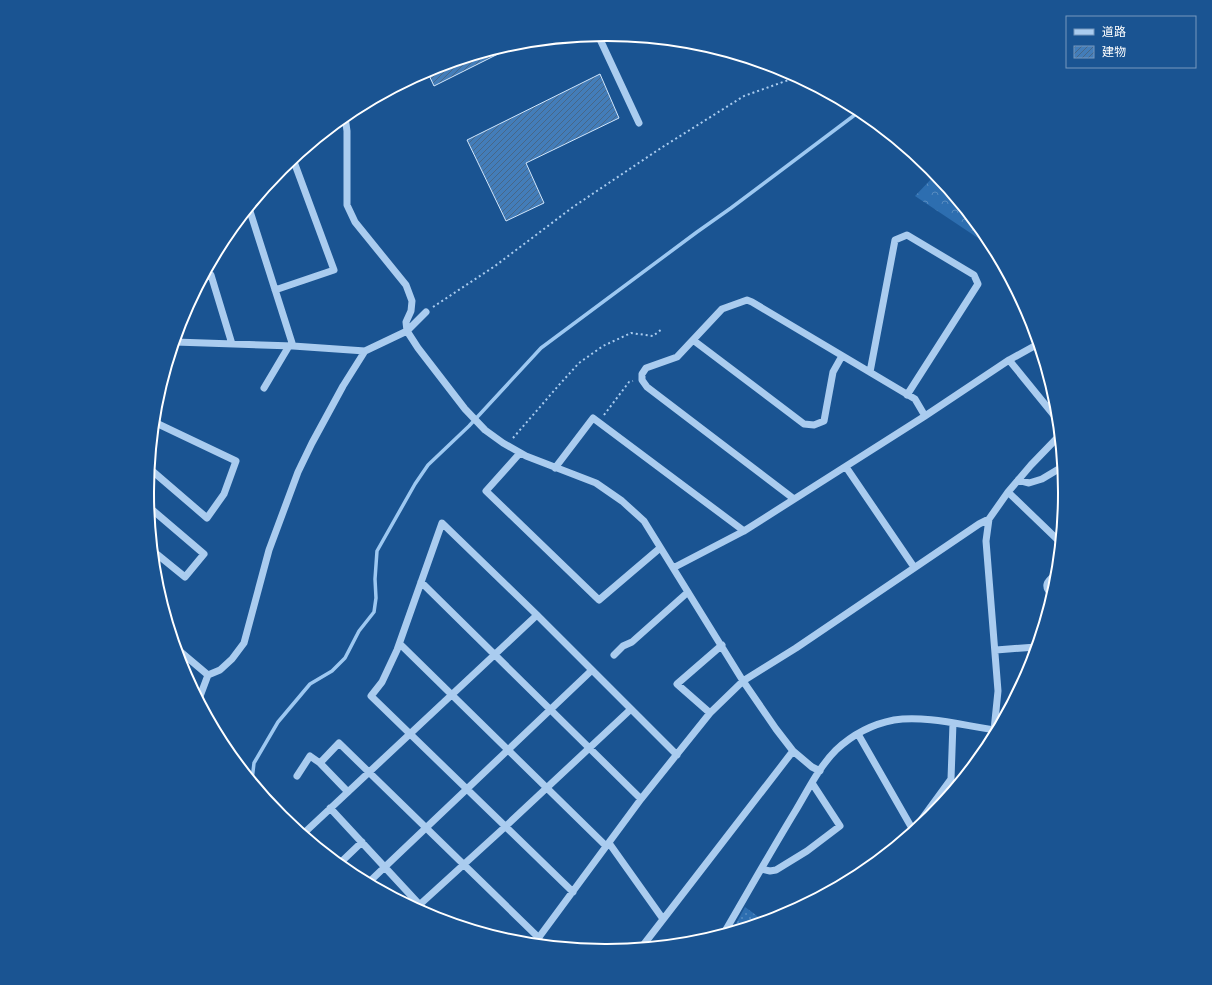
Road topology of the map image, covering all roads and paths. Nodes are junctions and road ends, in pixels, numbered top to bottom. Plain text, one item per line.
1 (601, 41) edge
2 (789, 80) edge
3 (346, 123) edge
4 (639, 123) dead end
5 (295, 165) edge
6 (251, 214) edge
7 (211, 275) edge
8 (275, 290) junction
9 (426, 312) joint
10 (662, 328) dead end
11 (407, 330) junction
12 (693, 340) junction
13 (180, 342) edge
14 (232, 344) junction
15 (291, 346) junction
16 (1034, 346) edge
17 (365, 351) junction
18 (842, 356) junction
19 (1009, 360) junction
20 (870, 372) junction
21 (642, 380) junction
22 (264, 388) dead end
23 (907, 395) junction
24 (1050, 409) edge
25 (925, 416) junction
26 (599, 423) junction
27 (160, 425) edge
28 (1055, 440) edge
29 (507, 445) junction
30 (520, 453) junction
31 (846, 467) junction
32 (555, 468) junction
33 (1057, 470) edge
34 (155, 474) edge
35 (1018, 480) junction
36 (1008, 492) junction
37 (794, 499) junction
38 (155, 512) edge
39 (989, 519) junction
40 (744, 531) junction
41 (1055, 538) edge
42 (660, 548) junction
43 (159, 556) edge
44 (673, 568) junction
45 (914, 568) junction
46 (421, 582) junction
47 (688, 592) junction
48 (537, 615) junction
49 (400, 644) junction
50 (722, 645) junction
51 (1030, 647) edge
52 (996, 650) junction
53 (614, 654) dead end
54 (494, 655) junction
55 (185, 656) edge
56 (592, 670) junction
57 (208, 675) junction
58 (743, 681) junction
59 (201, 693) edge
60 (452, 694) junction
61 (631, 709) junction
62 (550, 710) junction
63 (710, 713) junction
64 (996, 720) edge
65 (953, 723) junction
66 (990, 729) edge
67 (410, 734) junction
68 (858, 734) junction
69 (508, 749) junction
70 (589, 749) junction
71 (793, 751) junction
72 (677, 754) junction
73 (320, 763) junction
74 (820, 770) junction
75 (369, 772) junction
76 (297, 776) dead end
77 (812, 783) junction
78 (467, 788) junction
79 (547, 788) junction
80 (348, 792) junction
81 (641, 799) junction
82 (932, 804) edge
83 (330, 808) junction
84 (506, 826) junction
85 (910, 826) edge
86 (426, 828) junction
87 (307, 831) edge
88 (362, 842) junction
89 (608, 844) junction
90 (343, 860) edge
91 (464, 865) junction
92 (384, 867) junction
93 (760, 869) junction
94 (372, 879) edge
95 (573, 892) junction
96 (412, 900) edge
97 (421, 904) edge
98 (663, 919) junction
99 (727, 928) edge
100 (533, 938) edge
101 (538, 938) edge
102 (646, 942) edge

1 - 4 street
2 - 9 path
3 - 11 street
5 - 8 street
6 - 8 street
7 - 14 street
8 - 15 street
9 - 11 street
10 - 29 path
11 - 17 street
11 - 29 street
12 - 18 street
12 - 18 street
12 - 21 street
13 - 14 street
14 - 15 street
15 - 17 street
15 - 22 street
16 - 19 street
17 - 57 street
18 - 20 street
19 - 24 street
19 - 25 street
20 - 23 street
20 - 23 street
21 - 26 path
21 - 37 street
23 - 25 street
25 - 31 street
26 - 32 street
26 - 40 street
27 - 34 street
28 - 35 street
29 - 30 street
30 - 32 street
30 - 42 street
31 - 37 street
31 - 45 street
32 - 42 street
33 - 35 street
35 - 36 street
36 - 39 street
36 - 41 street
37 - 40 street
38 - 43 street
39 - 45 street
39 - 52 street
40 - 44 street
42 - 44 street
44 - 47 street
45 - 58 street
46 - 48 street
46 - 49 street
46 - 54 street
47 - 50 street
47 - 53 street
48 - 54 street
48 - 56 street
49 - 60 street
49 - 67 street
50 - 58 street
50 - 63 street
51 - 52 street
52 - 64 street
54 - 60 street
54 - 62 street
55 - 57 street
56 - 61 street
56 - 62 street
57 - 59 street
58 - 63 street
58 - 71 street
60 - 67 street
60 - 69 street
61 - 70 street
61 - 72 street
62 - 69 street
62 - 70 street
63 - 72 street
65 - 66 street
65 - 68 street
65 - 82 street
67 - 75 street
67 - 78 street
68 - 74 street
68 - 85 street
69 - 78 street
69 - 79 street
70 - 79 street
70 - 81 street
71 - 74 street
71 - 98 street
72 - 81 street
73 - 75 street
73 - 76 street
73 - 80 street
74 - 77 street
75 - 80 street
75 - 86 street
77 - 93 street
77 - 93 street
78 - 84 street
78 - 86 street
79 - 84 street
79 - 89 street
80 - 83 street
81 - 89 street
83 - 87 street
83 - 88 street
84 - 91 street
84 - 95 street
86 - 91 street
86 - 92 street
88 - 90 street
88 - 92 street
89 - 95 street
89 - 98 street
91 - 97 street
91 - 100 street
92 - 94 street
92 - 96 street
93 - 99 street
95 - 101 street
98 - 102 street

